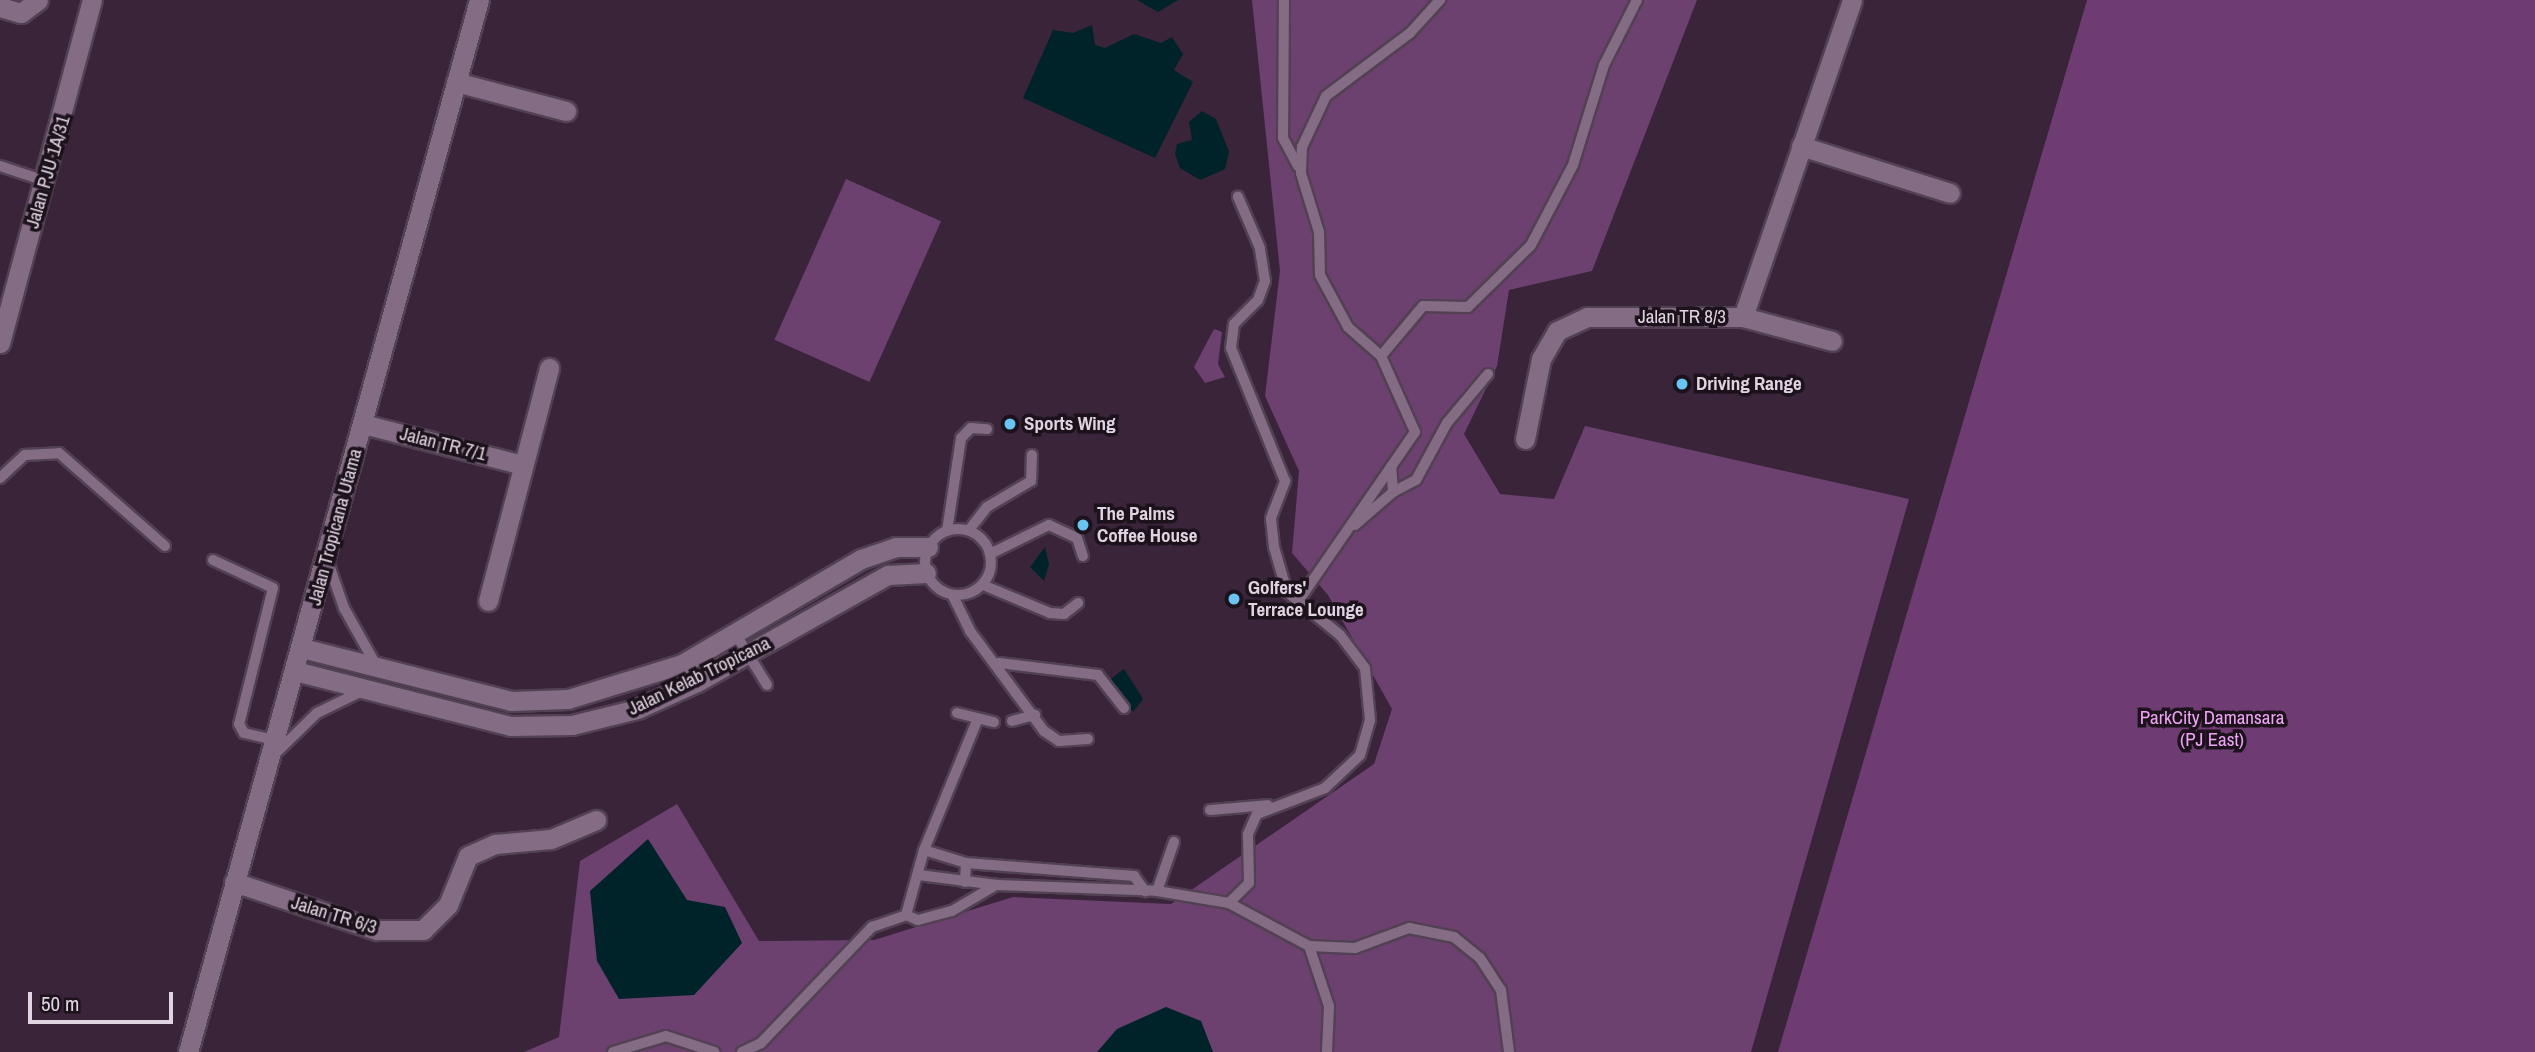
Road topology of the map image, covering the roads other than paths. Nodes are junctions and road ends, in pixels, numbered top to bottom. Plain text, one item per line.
1 (38, 0) edge
2 (92, 0) edge
3 (479, 0) edge
4 (1284, 0) edge
5 (1440, 0) edge
6 (1637, 0) edge
7 (1852, 0) edge
8 (0, 7) edge
9 (456, 82) junction
10 (566, 111) dead end
11 (1801, 146) junction
12 (0, 166) edge
13 (1301, 173) junction
14 (45, 181) junction
15 (1950, 192) dead end
16 (1238, 197) dead end
17 (1743, 317) junction
18 (1832, 341) dead end
19 (0, 343) edge
20 (1381, 356) junction
21 (549, 368) dead end
22 (1488, 374) dead end
23 (363, 424) junction
24 (987, 429) dead end
25 (1525, 439) dead end
26 (1032, 455) dead end
27 (523, 465) junction
28 (1391, 466) junction
29 (0, 478) edge
30 (1392, 492) junction
31 (969, 530) junction
32 (947, 531) junction
33 (1345, 533) junction
34 (165, 546) dead end
35 (928, 547) junction
36 (990, 554) junction
37 (1083, 556) dead end
38 (327, 558) junction
39 (213, 560) dead end
40 (926, 573) junction
41 (983, 585) junction
42 (953, 596) junction
43 (488, 601) dead end
44 (1078, 603) dead end
45 (1297, 603) junction
46 (735, 633) junction
47 (302, 648) junction
48 (749, 656) junction
49 (999, 663) junction
50 (379, 667) junction
51 (296, 671) junction
52 (767, 685) dead end
53 (370, 691) junction
54 (1124, 708) dead end
55 (957, 713) dead end
56 (1035, 715) junction
57 (977, 721) junction
58 (1012, 721) dead end
59 (994, 722) dead end
60 (1088, 739) dead end
61 (273, 750) junction
62 (1282, 804) junction
63 (1210, 810) dead end
64 (596, 820) dead end
65 (1174, 842) dead end
66 (924, 849) junction
67 (966, 863) junction
68 (919, 875) junction
69 (965, 881) junction
70 (233, 882) junction
71 (997, 885) junction
72 (1145, 891) junction
73 (1157, 891) junction
74 (1229, 903) junction
75 (906, 915) junction
76 (1309, 946) junction
77 (188, 1052) edge
78 (613, 1052) edge
79 (714, 1052) edge
80 (742, 1052) edge
81 (1327, 1052) edge
82 (1509, 1052) edge

1 - 8 street
2 - 14 street, Jalan PJU 1A/31
3 - 9 street, Jalan Tropicana Utama
4 - 13 lane
5 - 13 lane
6 - 20 lane
7 - 11 street, Jalan TR 8/3
9 - 10 street
9 - 23 street, Jalan Tropicana Utama
11 - 15 street
11 - 17 street, Jalan TR 8/3
12 - 14 lane
13 - 20 lane
14 - 19 street, Jalan PJU 1A/31
16 - 45 lane
17 - 18 street
17 - 25 street, Jalan TR 8/3
20 - 28 lane
21 - 27 street
22 - 30 lane
23 - 27 street, Jalan TR 7/1
23 - 38 street, Jalan Tropicana Utama
24 - 32 lane
26 - 31 lane
27 - 43 street
28 - 30 lane
28 - 33 lane
29 - 34 lane
30 - 33 lane
31 - 32 lane
31 - 36 lane
32 - 35 lane
33 - 45 lane
35 - 40 lane
35 - 46 street, Jalan Kelab Tropicana
36 - 37 lane
36 - 41 lane
38 - 47 street, Jalan Tropicana Utama
38 - 50 lane
39 - 61 lane
40 - 42 lane
40 - 48 street, Jalan Kelab Tropicana
41 - 42 lane
41 - 44 lane
42 - 49 lane
45 - 62 lane
46 - 48 lane
46 - 50 street, Jalan Kelab Tropicana
47 - 50 street, Jalan Kelab Tropicana
47 - 51 street, Jalan Tropicana Utama
48 - 52 lane
48 - 53 street, Jalan Kelab Tropicana
49 - 54 lane
49 - 56 lane
51 - 53 street, Jalan Kelab Tropicana
51 - 61 street, Jalan Tropicana Utama
53 - 61 lane
55 - 57 lane
56 - 58 lane
56 - 60 lane
57 - 59 lane
57 - 66 lane
61 - 70 street, Jalan Tropicana Utama
62 - 63 lane
62 - 74 lane
64 - 70 street, Jalan TR 6/3
65 - 73 lane
66 - 67 lane
66 - 68 lane
67 - 69 lane
67 - 72 lane
68 - 69 lane
68 - 75 lane
69 - 71 lane
70 - 77 street, Jalan Tropicana Utama
71 - 72 lane
71 - 75 lane
72 - 73 lane
73 - 74 lane
74 - 76 lane
75 - 80 lane
76 - 81 lane
76 - 82 lane
78 - 79 lane

